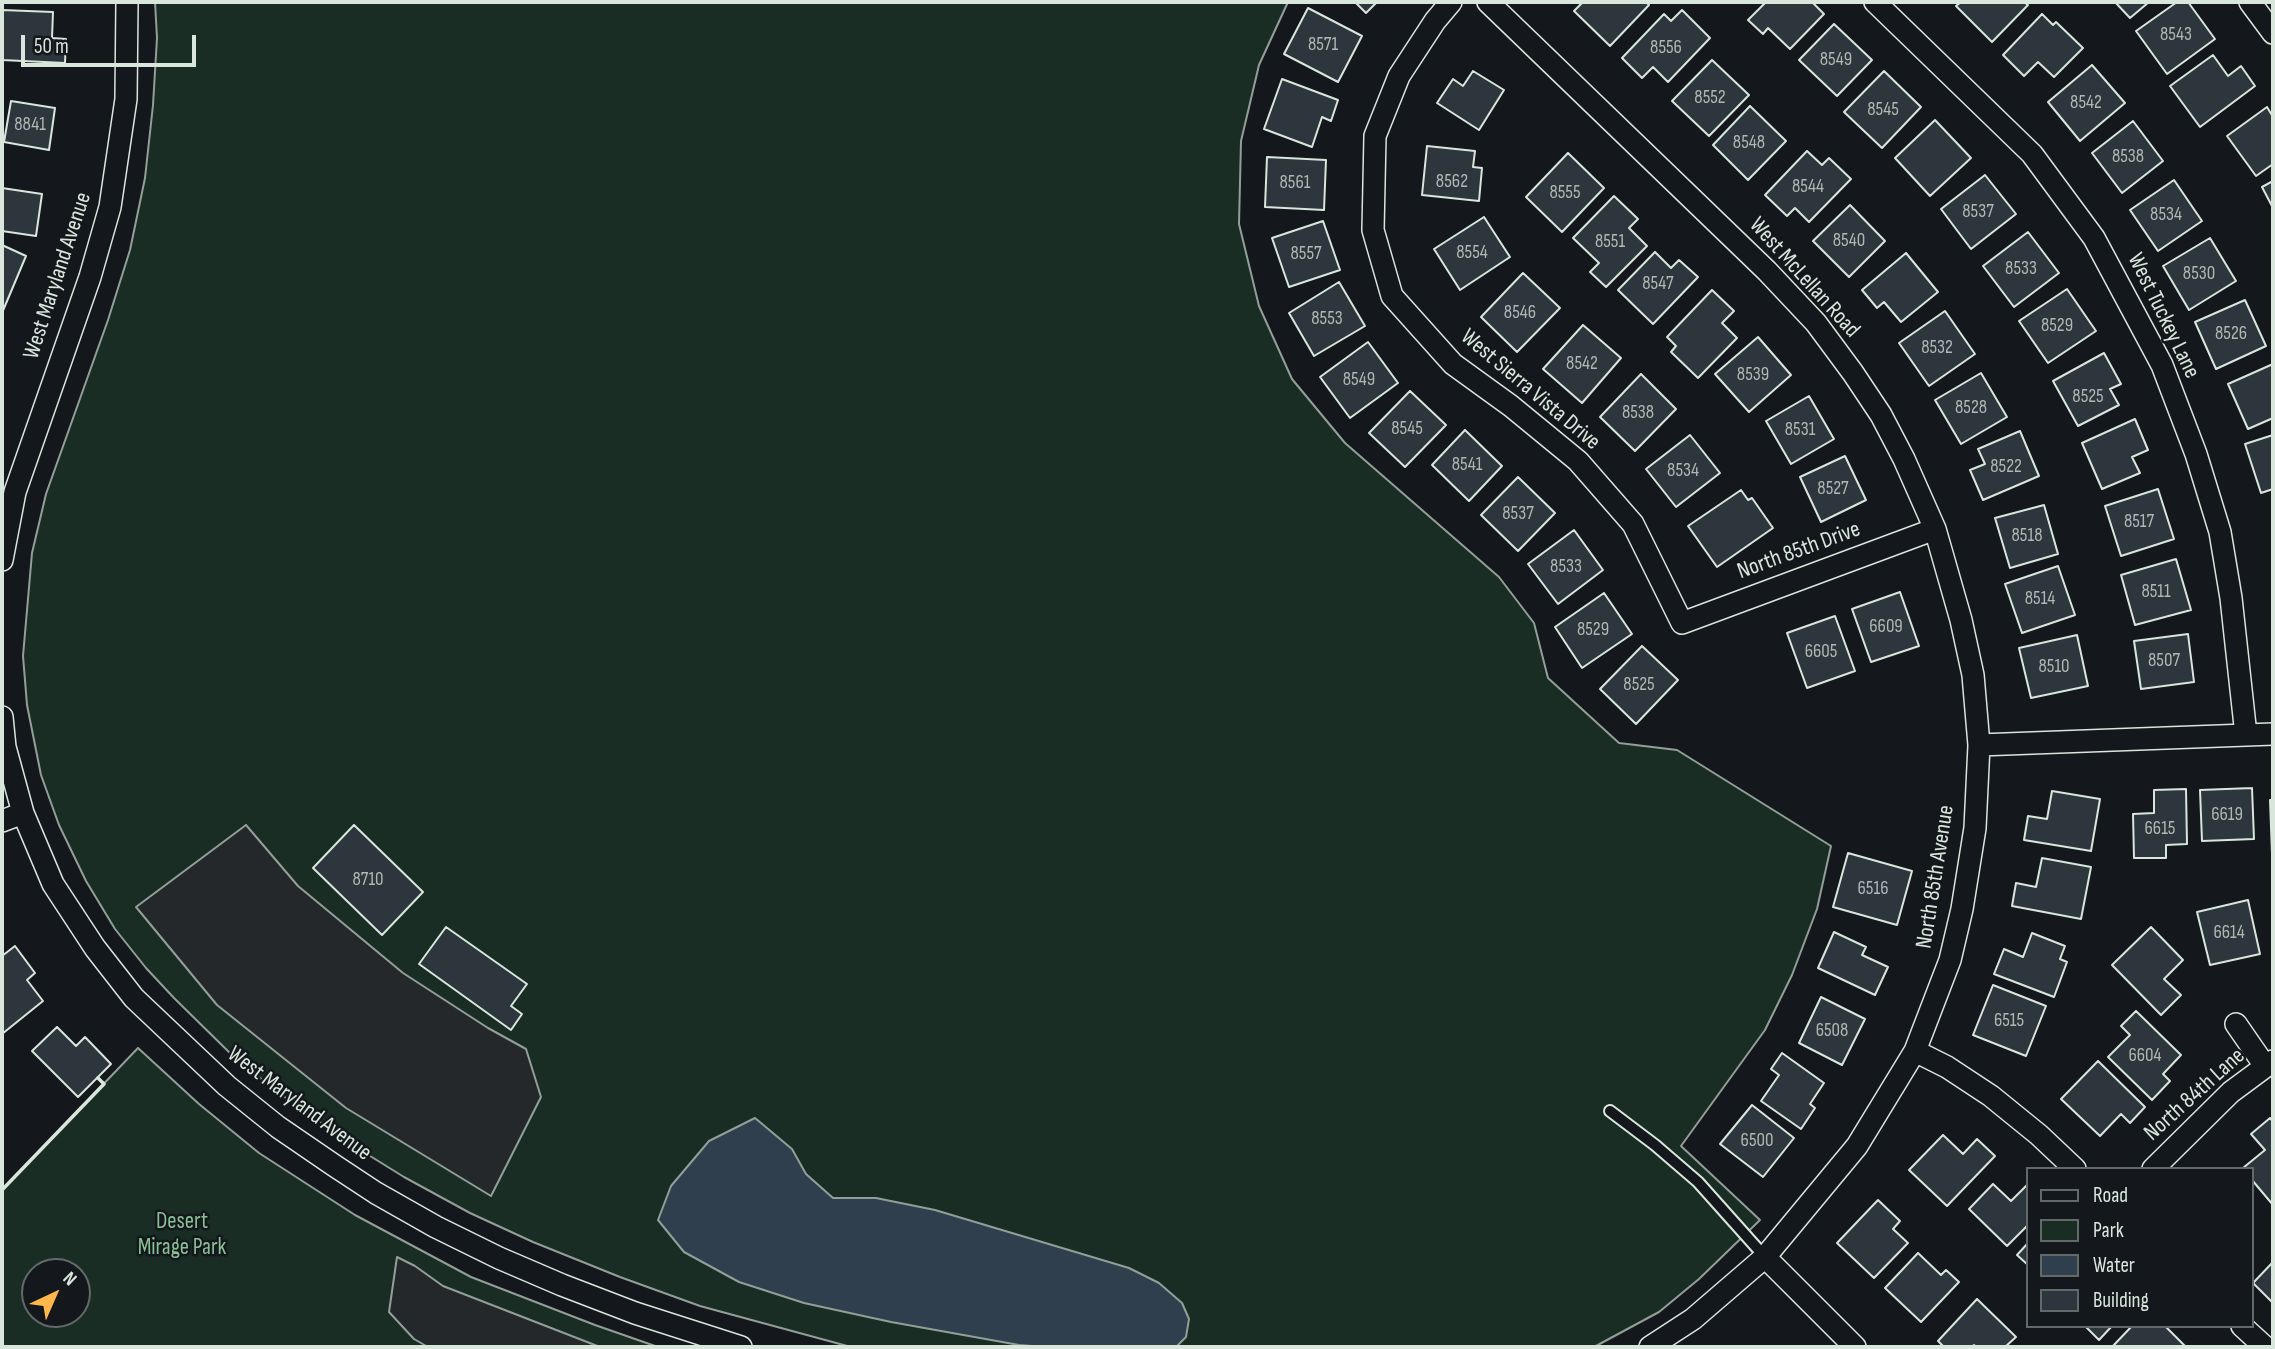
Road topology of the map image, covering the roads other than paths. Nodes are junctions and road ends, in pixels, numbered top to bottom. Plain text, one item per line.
1 (127, 2) edge
2 (1451, 2) edge
3 (1488, 2) edge
4 (1875, 2) edge
5 (2250, 2) edge
6 (2273, 33) edge
7 (1935, 529) junction
8 (2, 560) edge
9 (1682, 623) joint
10 (2, 717) edge
11 (2273, 734) edge
12 (2246, 735) junction
13 (1979, 745) junction
14 (23, 813) junction
15 (2, 821) edge
16 (2236, 1024) dead end
17 (1915, 1051) junction
18 (2269, 1063) edge
19 (1610, 1111) dead end
20 (2073, 1167) edge
21 (2155, 1167) edge
22 (1765, 1257) junction
23 (2244, 1328) edge
24 (741, 1347) edge
25 (1650, 1347) edge
26 (1855, 1347) edge
27 (2265, 1347) edge

1 - 8 street, West Maryland Avenue
2 - 9 street, West Sierra Vista Drive
3 - 7 street, West McLellan Road
4 - 12 street, West Tuckey Lane
5 - 6 street
7 - 9 street, North 85th Drive
7 - 13 street, West McLellan Road
10 - 14 street, West Maryland Avenue
11 - 12 street
12 - 13 street
13 - 17 street, North 85th Avenue
14 - 15 street
14 - 24 street, West Maryland Avenue
16 - 18 street
17 - 20 street
17 - 22 street, North 85th Avenue
18 - 21 street, North 84th Lane
19 - 22 lane
22 - 25 street
22 - 26 street
23 - 27 street

